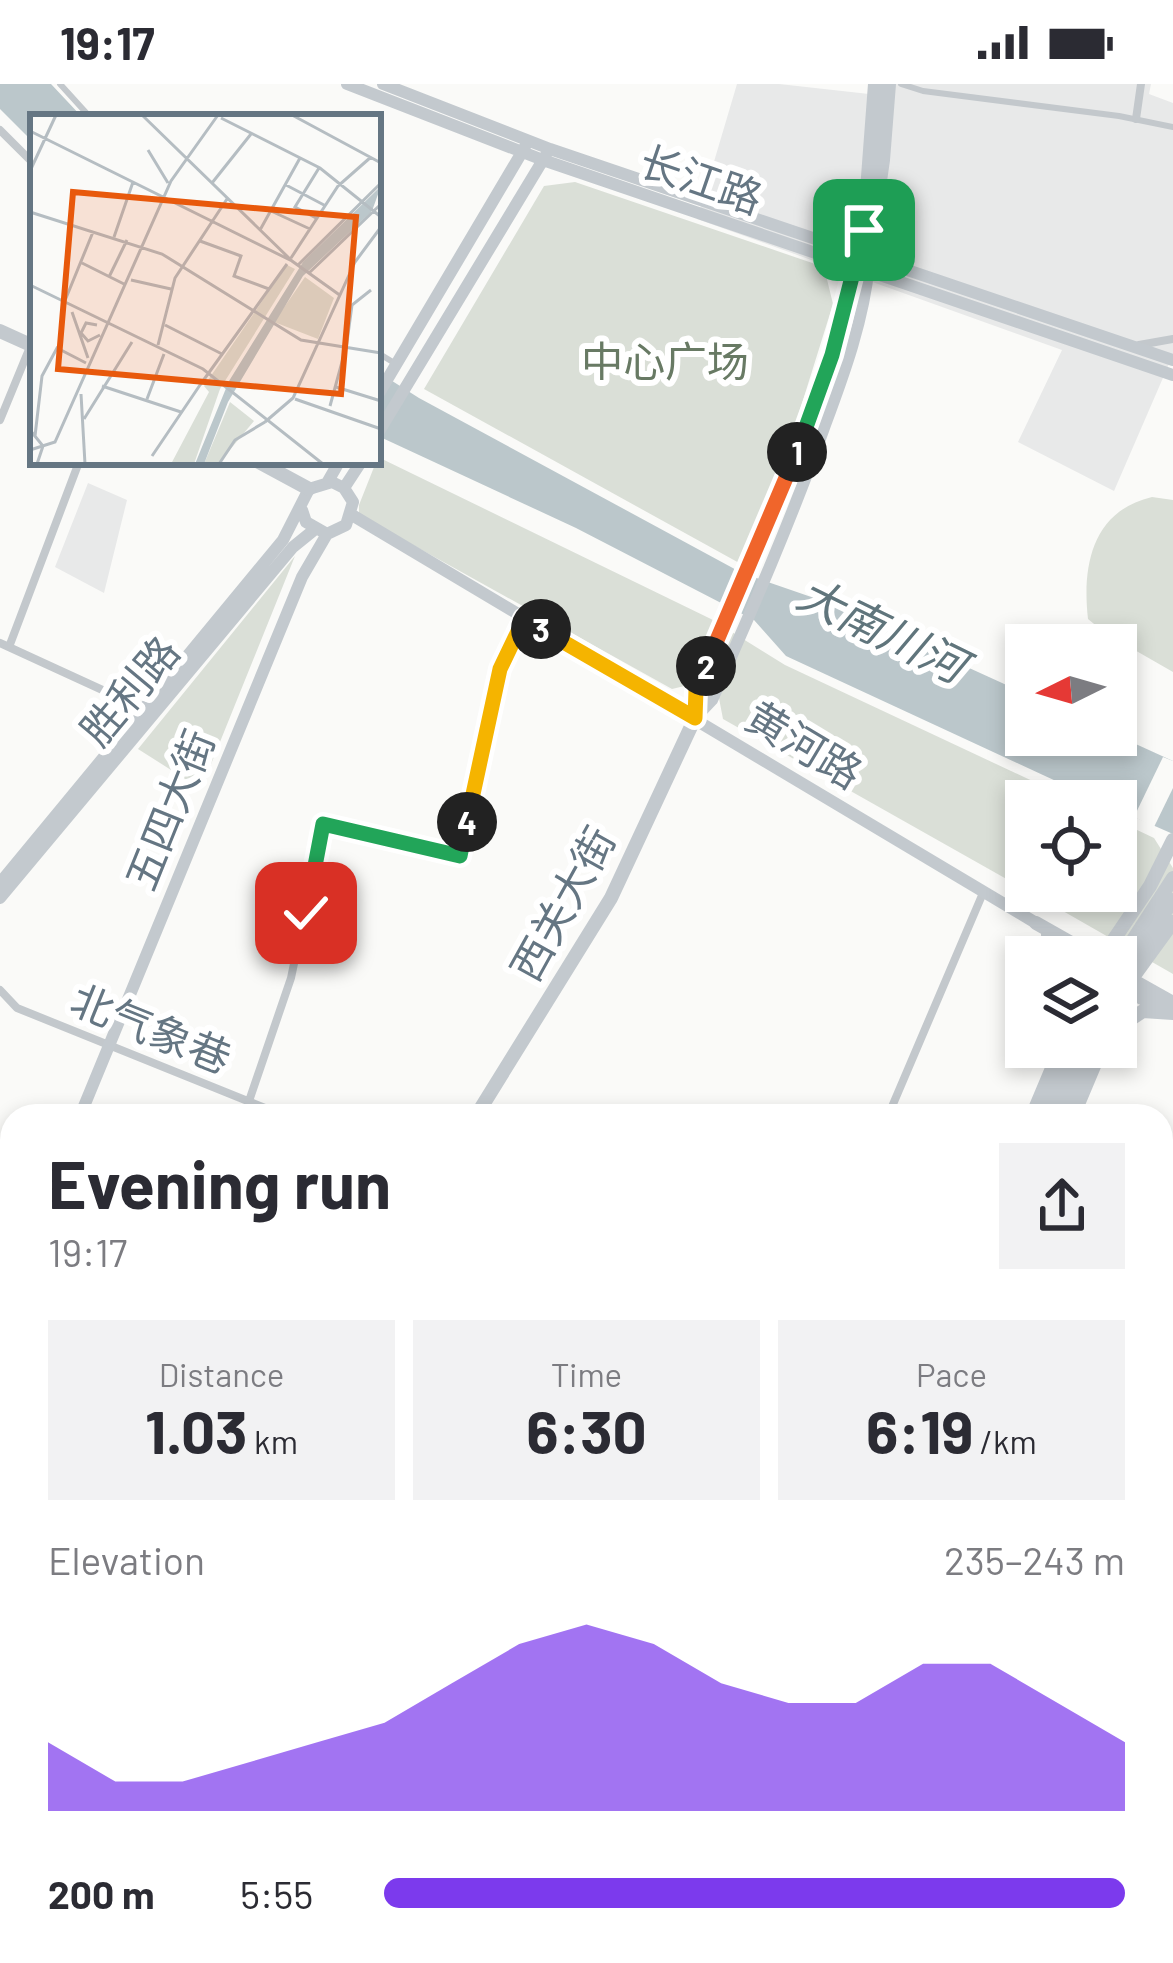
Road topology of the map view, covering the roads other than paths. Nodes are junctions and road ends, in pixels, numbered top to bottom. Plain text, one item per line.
1 (60, 84) edge
2 (347, 84) edge
3 (383, 84) edge
4 (874, 84) edge
5 (889, 84) edge
6 (901, 84) edge
7 (1141, 84) edge
8 (87, 114) edge
9 (1136, 119) junction
10 (1173, 127) edge
11 (0, 130) edge
12 (525, 146) junction
13 (547, 154) junction
14 (30, 160) edge
15 (863, 263) junction
16 (0, 332) edge
17 (1173, 338) edge
18 (30, 345) edge
19 (1136, 345) junction
20 (30, 351) edge
21 (381, 356) edge
22 (1173, 360) edge
23 (393, 368) junction
24 (1173, 375) edge
25 (381, 390) edge
26 (0, 420) edge
27 (381, 428) edge
28 (78, 465) edge
29 (264, 465) edge
30 (337, 465) edge
31 (359, 465) edge
32 (328, 483) junction
33 (344, 488) junction
34 (309, 490) junction
35 (302, 510) junction
36 (352, 514) junction
37 (321, 532) junction
38 (524, 619) junction
39 (4, 645) edge
40 (150, 712) junction
41 (695, 718) junction
42 (1173, 840) edge
43 (1173, 878) edge
44 (0, 883) edge
45 (983, 892) junction
46 (0, 898) edge
47 (1173, 900) edge
48 (1173, 922) edge
49 (1036, 923) junction
50 (1048, 936) edge
51 (1060, 936) edge
52 (1114, 936) edge
53 (1136, 936) edge
54 (1137, 960) edge
55 (1137, 967) edge
56 (0, 990) edge
57 (1137, 994) edge
58 (1173, 1008) edge
59 (1137, 1015) edge
60 (110, 1042) junction
61 (1052, 1068) edge
62 (1067, 1068) edge
63 (1079, 1068) edge
64 (1093, 1068) edge
65 (249, 1101) junction
66 (85, 1104) edge
67 (256, 1104) edge
68 (483, 1104) edge
69 (893, 1104) edge
70 (1037, 1104) edge
71 (1052, 1104) edge
72 (1065, 1104) edge
73 (1078, 1104) edge

1 - 8 street
2 - 12 main road, 长江路
3 - 12 main road, 长江路
4 - 15 main road
5 - 15 main road
6 - 9 street
7 - 9 street
9 - 10 street
11 - 14 street
12 - 13 main road, 长江路
12 - 23 main road
13 - 15 main road, 长江路
13 - 27 main road
15 - 19 main road, 长江路
15 - 24 main road, 长江路
15 - 41 main road, 西关大街
15 - 41 main road, 西关大街
16 - 18 main road
17 - 19 street
19 - 22 main road, 长江路
20 - 26 street
21 - 23 street
23 - 25 main road
28 - 39 street
29 - 34 main road
30 - 32 main road
31 - 33 main road
32 - 33 main road
32 - 34 main road
33 - 36 main road
34 - 35 main road
35 - 37 main road
35 - 40 main road, 胜利路
36 - 37 main road
36 - 38 main road, 黄河路
37 - 40 main road, 胜利路
37 - 60 main road, 五四大街
38 - 41 main road, 黄河路
38 - 65 street
39 - 40 street
40 - 44 main road, 胜利路
40 - 46 main road, 胜利路
41 - 45 main road, 黄河路
41 - 68 main road, 西关大街
42 - 52 main road
43 - 53 main road
45 - 49 main road, 黄河路
45 - 69 street
47 - 54 main road
48 - 55 main road
49 - 50 main road
49 - 51 main road
56 - 60 street, 北气象巷
57 - 58 main road
58 - 59 main road
60 - 65 street, 北气象巷
60 - 66 main road, 五四大街
61 - 70 main road
62 - 71 main road
63 - 72 main road
64 - 73 main road
65 - 67 street, 北气象巷

